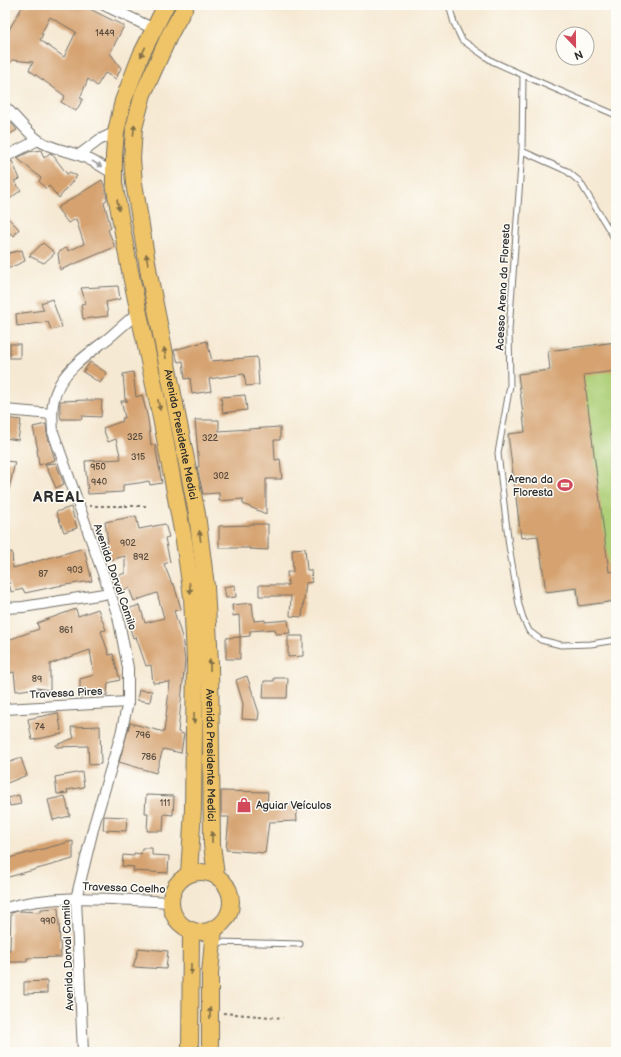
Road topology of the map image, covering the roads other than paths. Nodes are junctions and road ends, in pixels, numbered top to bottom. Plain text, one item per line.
1 (104, 5) edge
2 (166, 5) edge
3 (186, 5) edge
4 (449, 5) edge
5 (154, 29) junction
6 (523, 75) junction
7 (5, 107) edge
8 (616, 114) edge
9 (116, 132) junction
10 (38, 140) junction
11 (522, 151) junction
12 (79, 155) junction
13 (5, 157) edge
14 (114, 174) junction
15 (616, 241) edge
16 (139, 312) junction
17 (5, 410) edge
18 (52, 414) junction
19 (110, 593) junction
20 (5, 608) edge
21 (616, 640) edge
22 (128, 702) junction
23 (5, 708) edge
24 (189, 874) junction
25 (216, 876) junction
26 (76, 899) junction
27 (171, 902) junction
28 (5, 908) edge
29 (191, 930) junction
30 (214, 935) junction
31 (300, 944) dead end
32 (83, 1052) edge
33 (190, 1052) edge
34 (210, 1052) edge

1 - 5 street
2 - 5 main road, Avenida Presidente Medici
25 -> 3 main road, Avenida Presidente Medici
4 - 6 lane
5 -> 9 main road, Avenida Presidente Medici
6 - 8 lane
6 - 11 lane, Acesso Arena da Floresta
7 - 10 street
9 - 12 street
9 - 14 main road, Avenida Presidente Medici
10 - 12 street
10 - 13 street
11 - 15 lane
11 - 21 lane, Acesso Arena da Floresta
12 -> 14 street
14 -> 16 main road, Avenida Presidente Medici
16 - 18 street, Avenida Dorval Camilo
16 -> 24 main road, Avenida Presidente Medici
17 - 18 street
18 - 19 street, Avenida Dorval Camilo
19 - 20 street
19 - 22 street, Avenida Dorval Camilo
22 - 23 street, Travessa Pires
22 - 26 street, Avenida Dorval Camilo
24 - 25 main road
24 - 27 main road
25 - 30 main road
26 - 27 street, Travessa Coelho
26 - 28 street, Travessa Coelho
26 - 32 street, Avenida Dorval Camilo
27 - 29 main road
29 - 30 main road
29 -> 33 main road
30 - 31 lane
34 -> 30 main road

